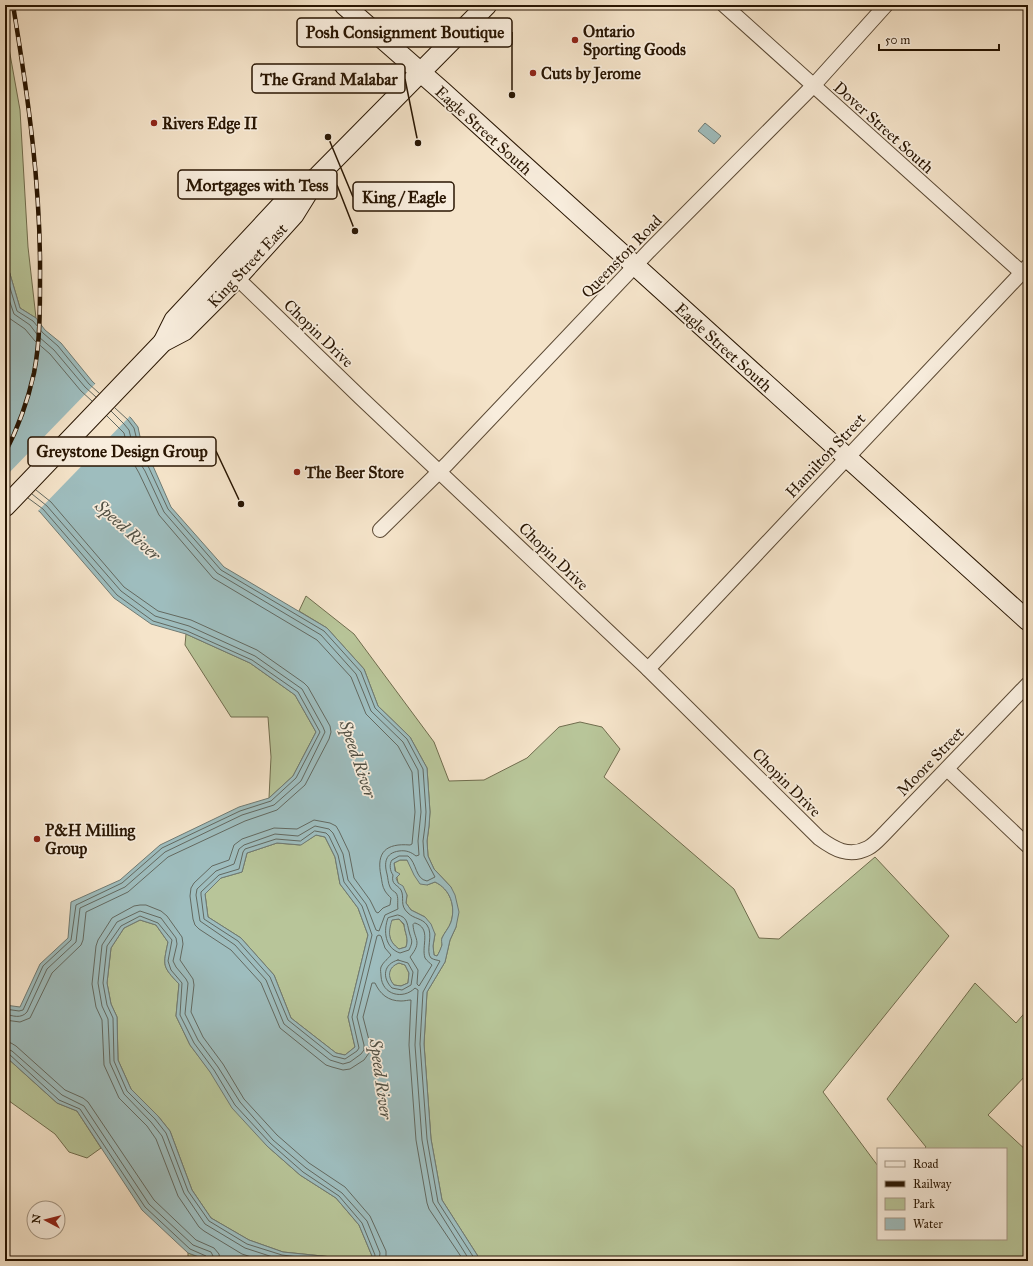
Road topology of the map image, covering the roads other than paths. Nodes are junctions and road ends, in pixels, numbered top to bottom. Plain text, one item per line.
1 (344, 5) edge
2 (487, 5) edge
3 (724, 5) edge
4 (886, 5) edge
5 (421, 72) junction
6 (813, 86) junction
7 (318, 176) junction
8 (634, 266) junction
9 (1025, 269) edge
10 (237, 278) junction
11 (163, 342) junction
12 (847, 457) junction
13 (440, 472) junction
14 (6, 506) edge
15 (380, 530) dead end
16 (1028, 621) edge
17 (648, 669) junction
18 (1028, 684) edge
19 (947, 768) junction
20 (1028, 846) edge
21 (850, 853) joint

1 - 5 main road, Eagle Street South
2 - 5 main road, King Street East
3 - 6 street, Dover Street South
4 - 6 street, Queenston Road
5 - 7 main road, King Street East
5 - 8 main road, Eagle Street South
6 - 8 street, Queenston Road
6 - 9 street, Dover Street South
7 - 10 main road, King Street East
7 - 11 main road, King Street East
8 - 12 main road, Eagle Street South
8 - 13 street, Queenston Road
9 - 12 street, Hamilton Street
10 - 11 main road, King Street East
10 - 13 street, Chopin Drive
11 - 14 main road, King Street East
12 - 16 main road, Eagle Street South
12 - 17 street, Hamilton Street
13 - 15 street, Queenston Road
13 - 17 street, Chopin Drive
17 - 21 street, Chopin Drive
18 - 19 street, Moore Street
19 - 20 street
19 - 21 street, Moore Street

